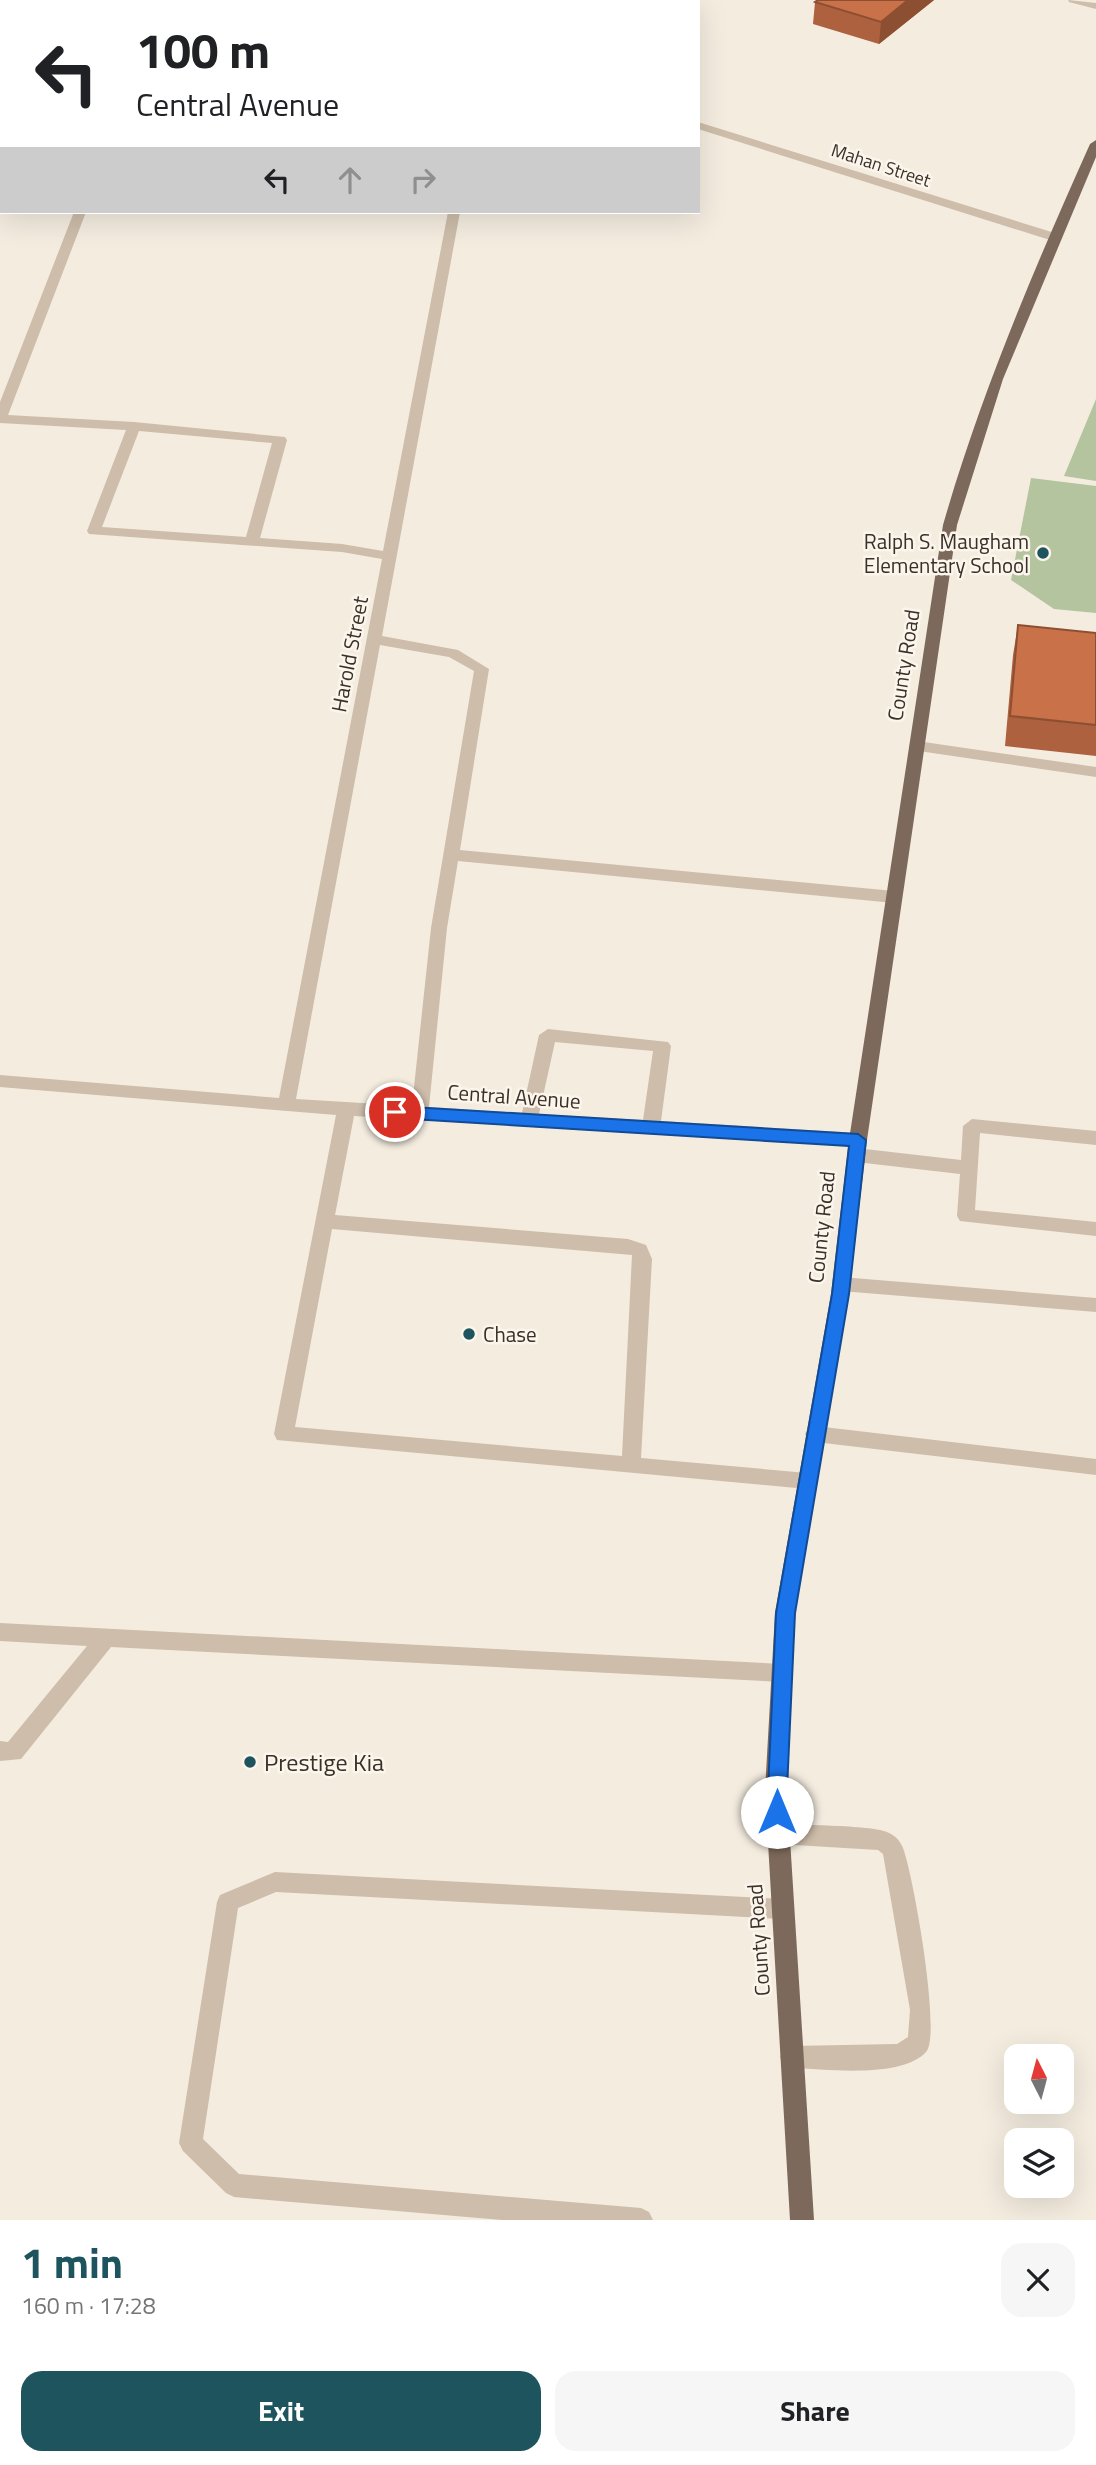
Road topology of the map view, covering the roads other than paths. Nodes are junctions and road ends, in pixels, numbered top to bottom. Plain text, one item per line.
1 (1073, 0) edge
2 (1096, 6) edge
3 (700, 126) edge
4 (1096, 144) edge
5 (79, 214) edge
6 (454, 214) edge
7 (1054, 237) junction
8 (0, 419) edge
9 (134, 426) junction
10 (252, 542) junction
11 (389, 556) junction
12 (373, 639) junction
13 (917, 746) junction
14 (1096, 772) edge
15 (451, 855) junction
16 (894, 897) junction
17 (0, 1081) edge
18 (286, 1105) junction
19 (346, 1109) junction
20 (420, 1113) junction
21 (529, 1120) junction
22 (652, 1128) junction
23 (1096, 1138) edge
24 (857, 1148) junction
25 (968, 1168) junction
26 (325, 1221) junction
27 (1096, 1229) edge
28 (841, 1284) junction
29 (1096, 1306) edge
30 (815, 1434) junction
31 (631, 1465) junction
32 (1096, 1467) edge
33 (807, 1481) junction
34 (0, 1632) edge
35 (106, 1638) junction
36 (782, 1673) junction
37 (0, 1751) edge
38 (778, 1834) junction
39 (783, 1909) junction
40 (792, 2057) junction
41 (641, 2220) edge
42 (802, 2220) edge

1 - 2 street
3 - 7 street, Mahan Street
4 - 7 main road, County Road
5 - 8 street
6 - 11 street, Harold Street
7 - 13 main road, County Road
8 - 9 street
9 - 10 street
9 - 10 street
10 - 11 street
11 - 12 street, Harold Street
12 - 15 street
12 - 18 street, Harold Street
13 - 14 street
13 - 16 main road, County Road
15 - 16 street
15 - 20 street
16 - 24 main road, County Road
17 - 18 street, Central Avenue
18 - 19 street, Central Avenue
19 - 20 street, Central Avenue
19 - 26 street
20 - 21 street, Central Avenue
21 - 22 street, Central Avenue
21 - 22 street
22 - 24 street, Central Avenue
23 - 25 street
24 - 25 street, Central Avenue
24 - 28 main road, County Road
25 - 27 street
26 - 31 street
26 - 31 street
28 - 29 street
28 - 30 main road, County Road
30 - 32 street
30 - 33 main road, County Road
31 - 33 street
33 - 36 main road, County Road
34 - 35 street
35 - 36 street
35 - 37 street
36 - 38 main road, County Road
38 - 39 main road, County Road
38 - 40 street
39 - 40 main road, County Road
39 - 41 street
40 - 42 main road, County Road

